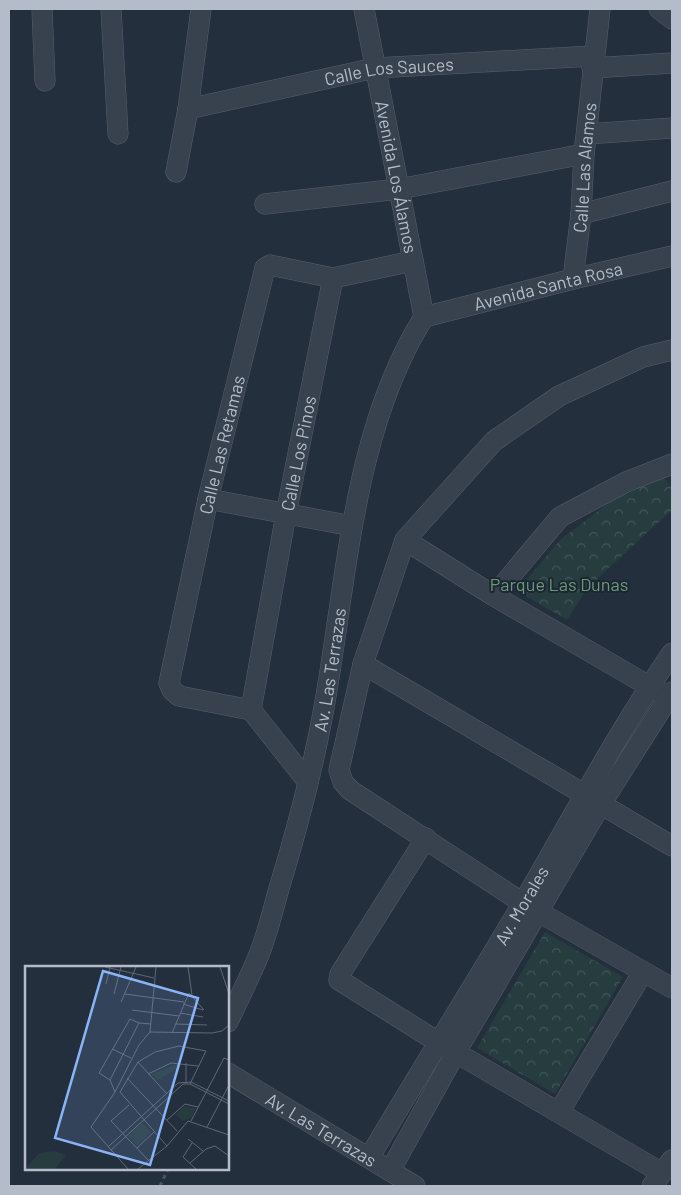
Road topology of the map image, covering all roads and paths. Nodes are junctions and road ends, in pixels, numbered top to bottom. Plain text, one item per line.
1 (42, 9) edge
2 (111, 9) edge
3 (201, 9) edge
4 (364, 9) edge
5 (600, 9) edge
6 (659, 9) edge
7 (672, 19) edge
8 (593, 62) junction
9 (672, 63) edge
10 (375, 68) junction
11 (45, 81) dead end
12 (188, 109) junction
13 (672, 128) edge
14 (118, 134) dead end
15 (588, 134) junction
16 (584, 154) junction
17 (176, 172) dead end
18 (399, 190) junction
19 (672, 191) edge
20 (264, 204) dead end
21 (581, 214) junction
22 (672, 256) edge
23 (414, 261) junction
24 (333, 278) junction
25 (573, 279) junction
26 (424, 317) junction
27 (672, 350) edge
28 (672, 464) edge
29 (208, 500) junction
30 (286, 514) junction
31 (352, 526) junction
32 (405, 540) junction
33 (494, 596) junction
34 (672, 653) edge
35 (363, 664) junction
36 (648, 687) junction
37 (670, 694) edge
38 (251, 710) junction
39 (308, 782) junction
40 (584, 794) junction
41 (601, 804) junction
42 (426, 838) junction
43 (672, 846) edge
44 (531, 907) junction
45 (643, 972) junction
46 (672, 988) edge
47 (229, 1020) edge
48 (438, 1042) junction
49 (456, 1052) junction
50 (229, 1074) edge
51 (559, 1112) junction
52 (369, 1158) junction
53 (168, 1170) edge
54 (390, 1171) junction
55 (662, 1173) edge
56 (160, 1186) edge
57 (415, 1186) edge

1 - 11 street
2 - 14 street
3 - 12 street
4 - 10 street, Avenida Los Álamos
5 - 8 street, Calle Las Alamos
6 - 7 street
8 - 9 street, Calle Los Sauces
8 - 10 street, Calle Los Sauces
8 - 15 street, Calle Las Alamos
10 - 12 street, Calle Los Sauces
10 - 18 street, Avenida Los Álamos
12 - 17 street
13 - 15 street
15 - 16 street, Calle Las Alamos
16 - 18 street
16 - 21 street, Calle Las Alamos
18 - 20 street
18 - 23 street, Avenida Los Álamos
19 - 21 street
21 - 25 street, Calle Las Alamos
22 - 25 street, Avenida Santa Rosa
23 - 24 street
23 - 26 street, Avenida Los Álamos
24 - 29 street, Calle Las Retamas
24 - 30 street, Calle Los Pinos
25 - 26 street, Avenida Santa Rosa
26 - 31 street, Av. Las Terrazas
27 - 32 street
28 - 33 street
29 - 30 street
29 - 38 street, Calle Las Retamas
30 - 31 street
30 - 38 street, Calle Los Pinos
31 - 39 street, Av. Las Terrazas
32 - 33 street
32 - 35 street
33 - 36 street
34 - 36 street, Av. Morales
35 - 40 street
35 - 42 street
36 - 37 street
36 - 40 street, Av. Morales
37 - 41 street, Av. Morales
38 - 39 street
39 - 47 street, Av. Las Terrazas
40 - 41 street
40 - 44 street, Av. Morales
41 - 43 street
41 - 44 street, Av. Morales
42 - 44 street
42 - 48 street
44 - 45 street
44 - 48 street, Av. Morales
44 - 49 street, Av. Morales
45 - 46 street
45 - 51 street
48 - 49 street
48 - 52 street, Av. Morales
49 - 51 street
49 - 54 street, Av. Morales
50 - 52 street, Av. Las Terrazas
51 - 55 street
52 - 54 street, Av. Las Terrazas
53 - 56 path
54 - 57 street, Av. Las Terrazas

